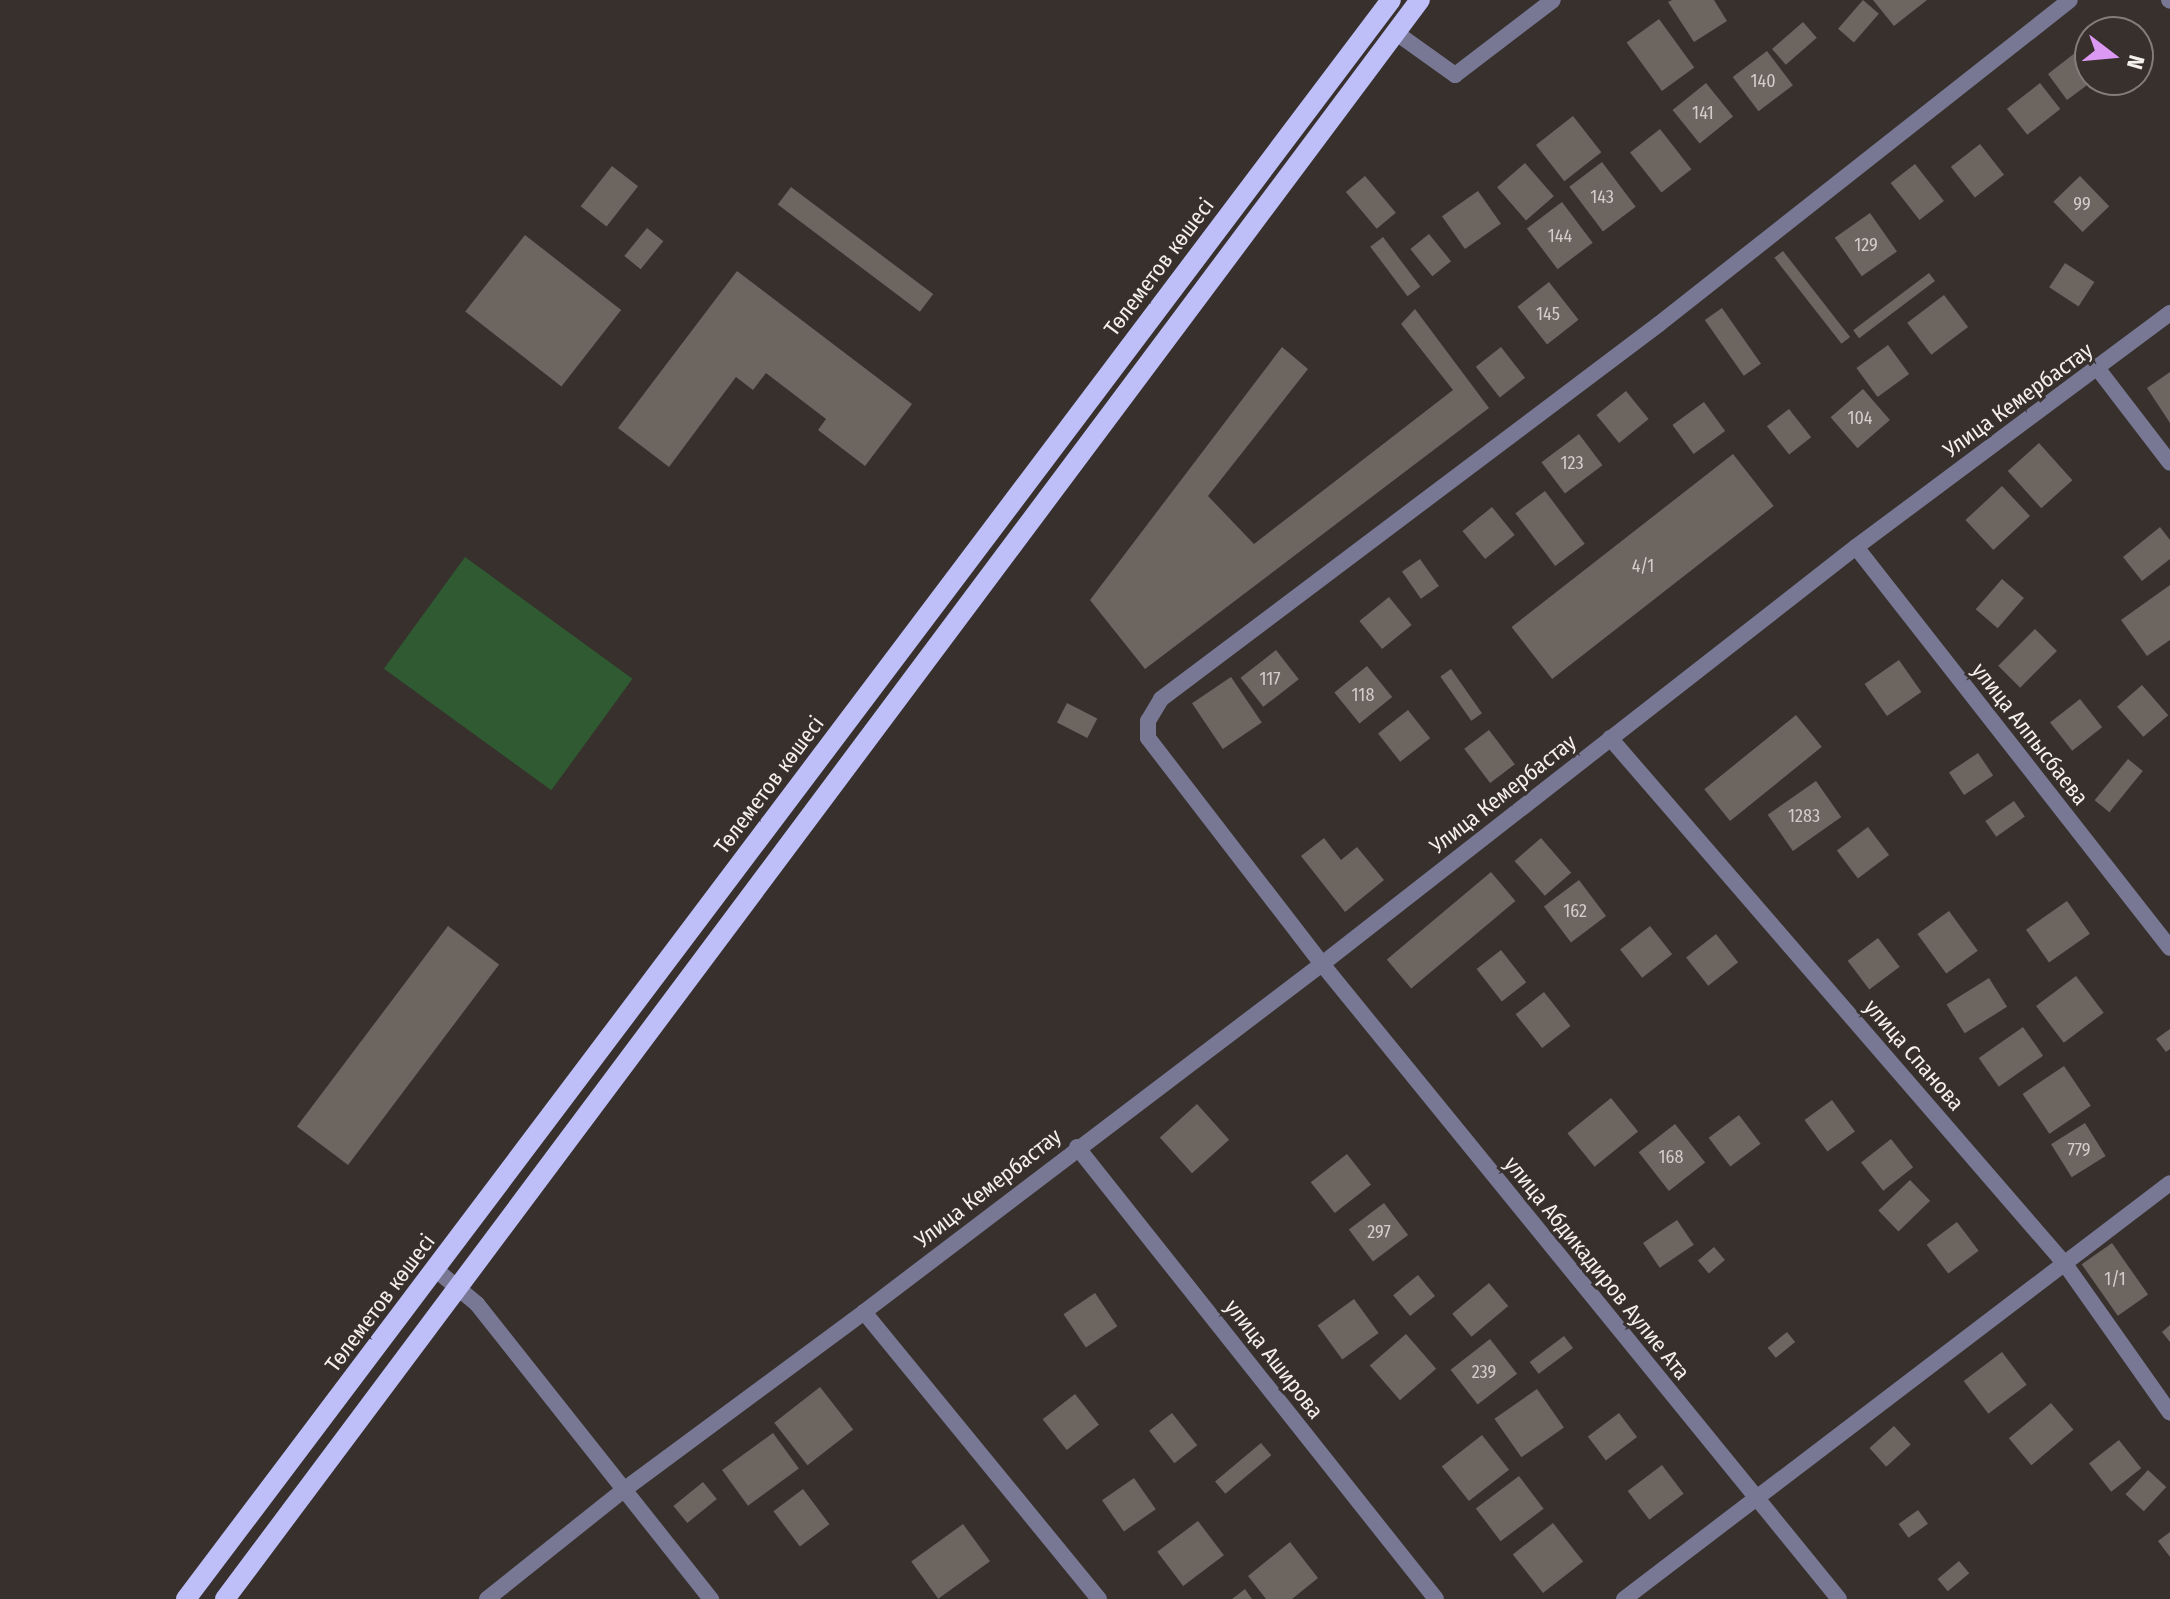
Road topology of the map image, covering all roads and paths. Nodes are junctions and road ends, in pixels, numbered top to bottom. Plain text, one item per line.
1 (1391, 0) edge
2 (1420, 0) edge
3 (1553, 0) edge
4 (2070, 0) edge
5 (1395, 32) junction
6 (2170, 313) edge
7 (2098, 369) junction
8 (2170, 463) edge
9 (1856, 547) junction
10 (1610, 738) junction
11 (2170, 948) edge
12 (1322, 964) junction
13 (1077, 1147) junction
14 (2170, 1183) edge
15 (2065, 1264) junction
16 (435, 1269) junction
17 (458, 1287) junction
18 (864, 1312) junction
19 (2170, 1413) edge
20 (625, 1489) junction
21 (1755, 1499) junction
22 (186, 1599) edge
23 (225, 1599) edge
24 (487, 1599) edge
25 (711, 1599) edge
26 (1099, 1599) edge
27 (1436, 1599) edge
28 (1624, 1599) edge
29 (1839, 1599) edge

1 - 16 main road, Төлеметов көшесі
2 - 5 main road
3 - 5 street
4 - 12 street, улица Абдикадиров Аулие Ата
5 - 17 main road
6 - 7 street, Улица Кемербастау
7 - 8 street
7 - 9 street, Улица Кемербастау
9 - 10 street, Улица Кемербастау
9 - 11 street, улица Алпысбаева
10 - 12 street, Улица Кемербастау
10 - 15 street, улица Спанова
12 - 13 street, Улица Кемербастау
12 - 21 street, улица Абдикадиров Аулие Ата
13 - 18 street, Улица Кемербастау
13 - 27 street, улица Аширова
14 - 15 street
15 - 19 street, улица Спанова
15 - 21 street
16 - 17 street
16 - 22 main road, Төлеметов көшесі
17 - 20 street
17 - 23 main road
18 - 20 street, Улица Кемербастау
18 - 26 street
20 - 24 street, Улица Кемербастау
20 - 25 street
21 - 28 street
21 - 29 street, улица Абдикадиров Аулие Ата

